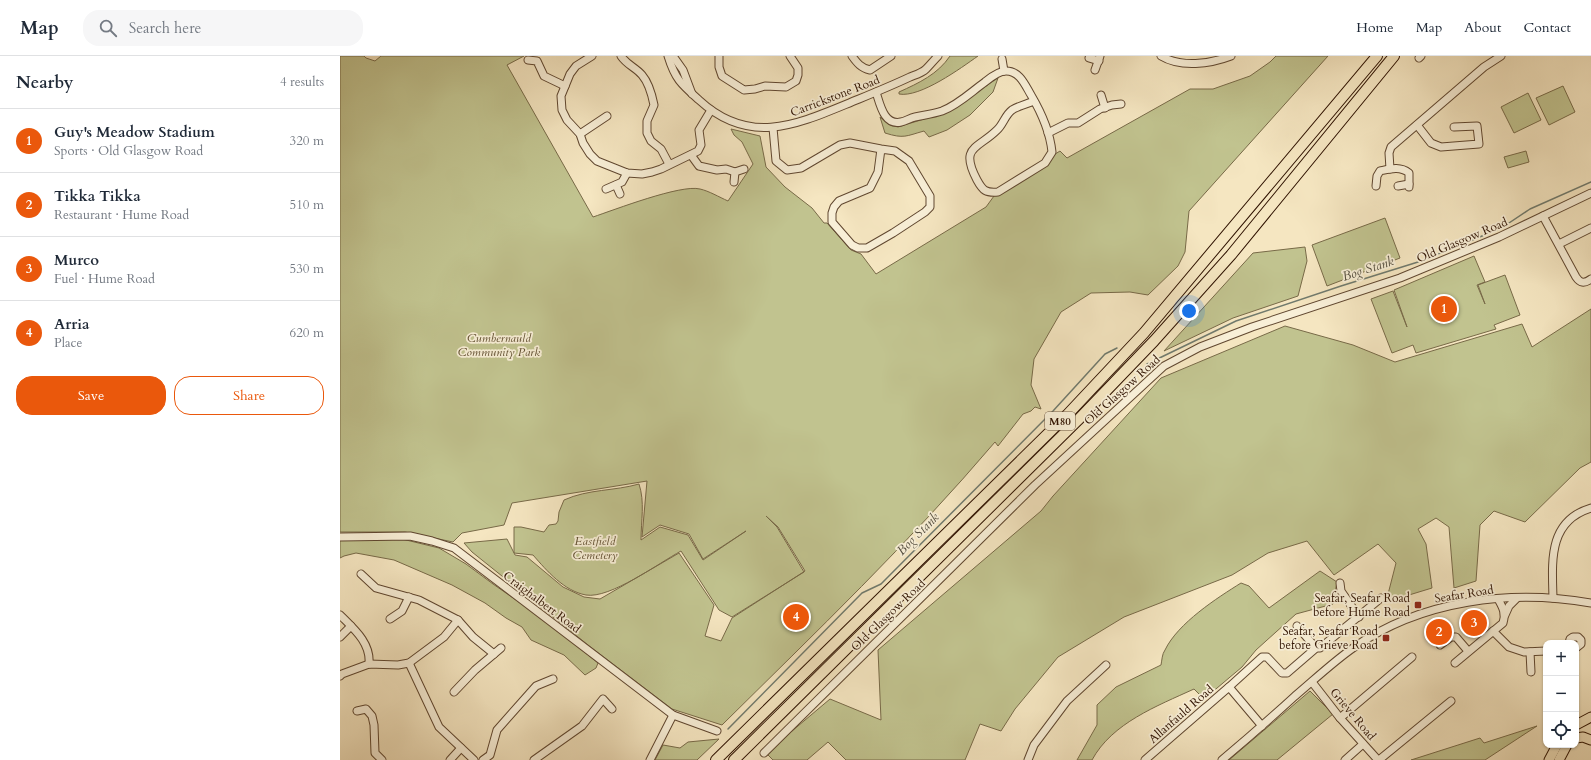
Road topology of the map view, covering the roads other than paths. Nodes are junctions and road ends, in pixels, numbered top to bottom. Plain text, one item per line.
1 (592, 56) edge
2 (621, 56) edge
3 (668, 56) edge
4 (672, 56) edge
5 (719, 56) edge
6 (790, 56) edge
7 (852, 56) edge
8 (891, 56) edge
9 (938, 56) edge
10 (1161, 56) edge
11 (1231, 56) edge
12 (1377, 56) edge
13 (1394, 56) edge
14 (1501, 56) edge
15 (1089, 58) dead end
16 (1099, 58) edge
17 (539, 59) edge
18 (1002, 59) dead end
19 (528, 60) dead end
20 (1095, 70) dead end
21 (1004, 71) junction
22 (565, 86) junction
23 (876, 92) junction
24 (692, 94) junction
25 (1101, 95) dead end
26 (1034, 101) junction
27 (1121, 104) dead end
28 (1105, 108) junction
29 (711, 110) junction
30 (607, 116) dead end
31 (1417, 125) junction
32 (1454, 127) dead end
33 (773, 128) junction
34 (1048, 133) junction
35 (580, 134) junction
36 (881, 148) junction
37 (691, 155) junction
38 (668, 164) junction
39 (744, 169) dead end
40 (1390, 169) junction
41 (735, 172) junction
42 (627, 173) junction
43 (734, 182) dead end
44 (616, 185) junction
45 (1376, 186) dead end
46 (1398, 186) dead end
47 (606, 189) dead end
48 (1591, 193) edge
49 (620, 194) dead end
50 (1543, 216) junction
51 (1591, 228) edge
52 (1558, 244) junction
53 (1591, 279) edge
54 (1591, 508) edge
55 (340, 537) edge
56 (361, 574) dead end
57 (1340, 583) dead end
58 (408, 597) junction
59 (1381, 598) dead end
60 (1517, 598) junction
61 (1552, 598) junction
62 (1498, 599) junction
63 (1591, 603) edge
64 (340, 615) edge
65 (1506, 615) junction
66 (1359, 617) junction
67 (390, 619) dead end
68 (458, 620) junction
69 (351, 626) junction
70 (1297, 626) dead end
71 (1493, 631) junction
72 (340, 637) edge
73 (1570, 640) edge
74 (1440, 645) dead end
75 (1579, 646) edge
76 (500, 648) dead end
77 (1316, 648) junction
78 (1543, 651) edge
79 (1468, 652) junction
80 (1530, 652) junction
81 (494, 654) junction
82 (1412, 656) dead end
83 (409, 663) junction
84 (369, 664) junction
85 (1455, 664) dead end
86 (1106, 665) dead end
87 (1531, 672) dead end
88 (340, 676) edge
89 (553, 679) dead end
90 (1312, 682) junction
91 (1229, 687) junction
92 (454, 692) dead end
93 (1451, 701) dead end
94 (612, 709) dead end
95 (357, 711) dead end
96 (673, 715) junction
97 (1591, 717) edge
98 (1340, 718) junction
99 (1591, 722) edge
100 (1579, 723) edge
101 (1262, 726) junction
102 (1579, 728) edge
103 (717, 731) dead end
104 (1579, 738) edge
105 (1591, 740) edge
106 (1364, 744) junction
107 (461, 748) junction
108 (1555, 748) edge
109 (1556, 748) edge
110 (1565, 748) edge
111 (764, 753) dead end
112 (382, 760) edge
113 (450, 760) edge
114 (474, 760) edge
115 (483, 760) edge
116 (534, 760) edge
117 (650, 760) edge
118 (716, 760) edge
119 (734, 760) edge
120 (1028, 760) edge
121 (1146, 760) edge
122 (1222, 760) edge
123 (1345, 760) edge
124 (1378, 760) edge
125 (1548, 760) edge
126 (1552, 760) edge
127 (1559, 760) edge

1 - 22 street
2 - 38 street
3 - 24 street, Carrickstone Road
4 - 24 street, Carrickstone Road
5 - 6 street
7 - 8 street
9 - 23 street, Carrickstone Road
10 - 11 street
12 - 118 highway, M80
13 - 119 highway, M80
14 - 31 street
15 - 16 street
16 - 20 street
17 - 19 street
17 - 22 street
18 - 21 street
21 - 23 street
21 - 26 street
22 - 35 street
23 - 33 street, Carrickstone Road
24 - 29 street, Carrickstone Road
25 - 28 street
26 - 34 street
26 - 34 street
27 - 28 street
28 - 34 street
29 - 33 street, Carrickstone Road
29 - 37 street
30 - 35 street
31 - 32 street
31 - 40 street
33 - 36 street
35 - 42 street
36 - 36 street
37 - 38 street
37 - 41 street
38 - 42 street
39 - 41 street
40 - 45 street
40 - 46 street
41 - 43 street
42 - 44 street
44 - 47 street
44 - 49 street
48 - 50 street, Old Glasgow Road
50 - 52 street
50 - 111 street, Old Glasgow Road
51 - 52 street
52 - 53 street
54 - 61 street
55 - 96 street, Craighalbert Road
56 - 58 street
57 - 66 street
58 - 67 street
58 - 68 street
59 - 66 street
60 - 61 street, Seafar Road
60 - 62 street, Seafar Road
60 - 65 street
61 - 63 street, Seafar Road
62 - 65 street
62 - 90 street, Seafar Road
64 - 69 street
65 - 71 street
66 - 77 street
68 - 81 street
68 - 83 street
69 - 72 street
69 - 84 street
70 - 77 street
71 - 79 street
71 - 80 street
73 - 75 street
74 - 79 street
76 - 81 street
77 - 91 street
78 - 80 street
79 - 85 street
80 - 87 street
81 - 92 street
82 - 98 street
83 - 84 street
83 - 107 street
84 - 88 street
86 - 120 street
89 - 115 street
90 - 98 street, Grieve Road
90 - 101 street, Seafar Road
91 - 101 street, Allanfauld Road
91 - 121 street, Allanfauld Road
93 - 124 street
94 - 116 street
95 - 112 street
96 - 103 street, Craighalbert Road
96 - 117 street
97 - 100 main road
98 - 106 street, Grieve Road
99 - 102 main road
101 - 122 street, Seafar Road
104 - 105 main road
106 - 123 street
106 - 124 street, Grieve Road
107 - 113 street
107 - 114 street
108 - 125 main road
109 - 126 main road
110 - 127 main road

